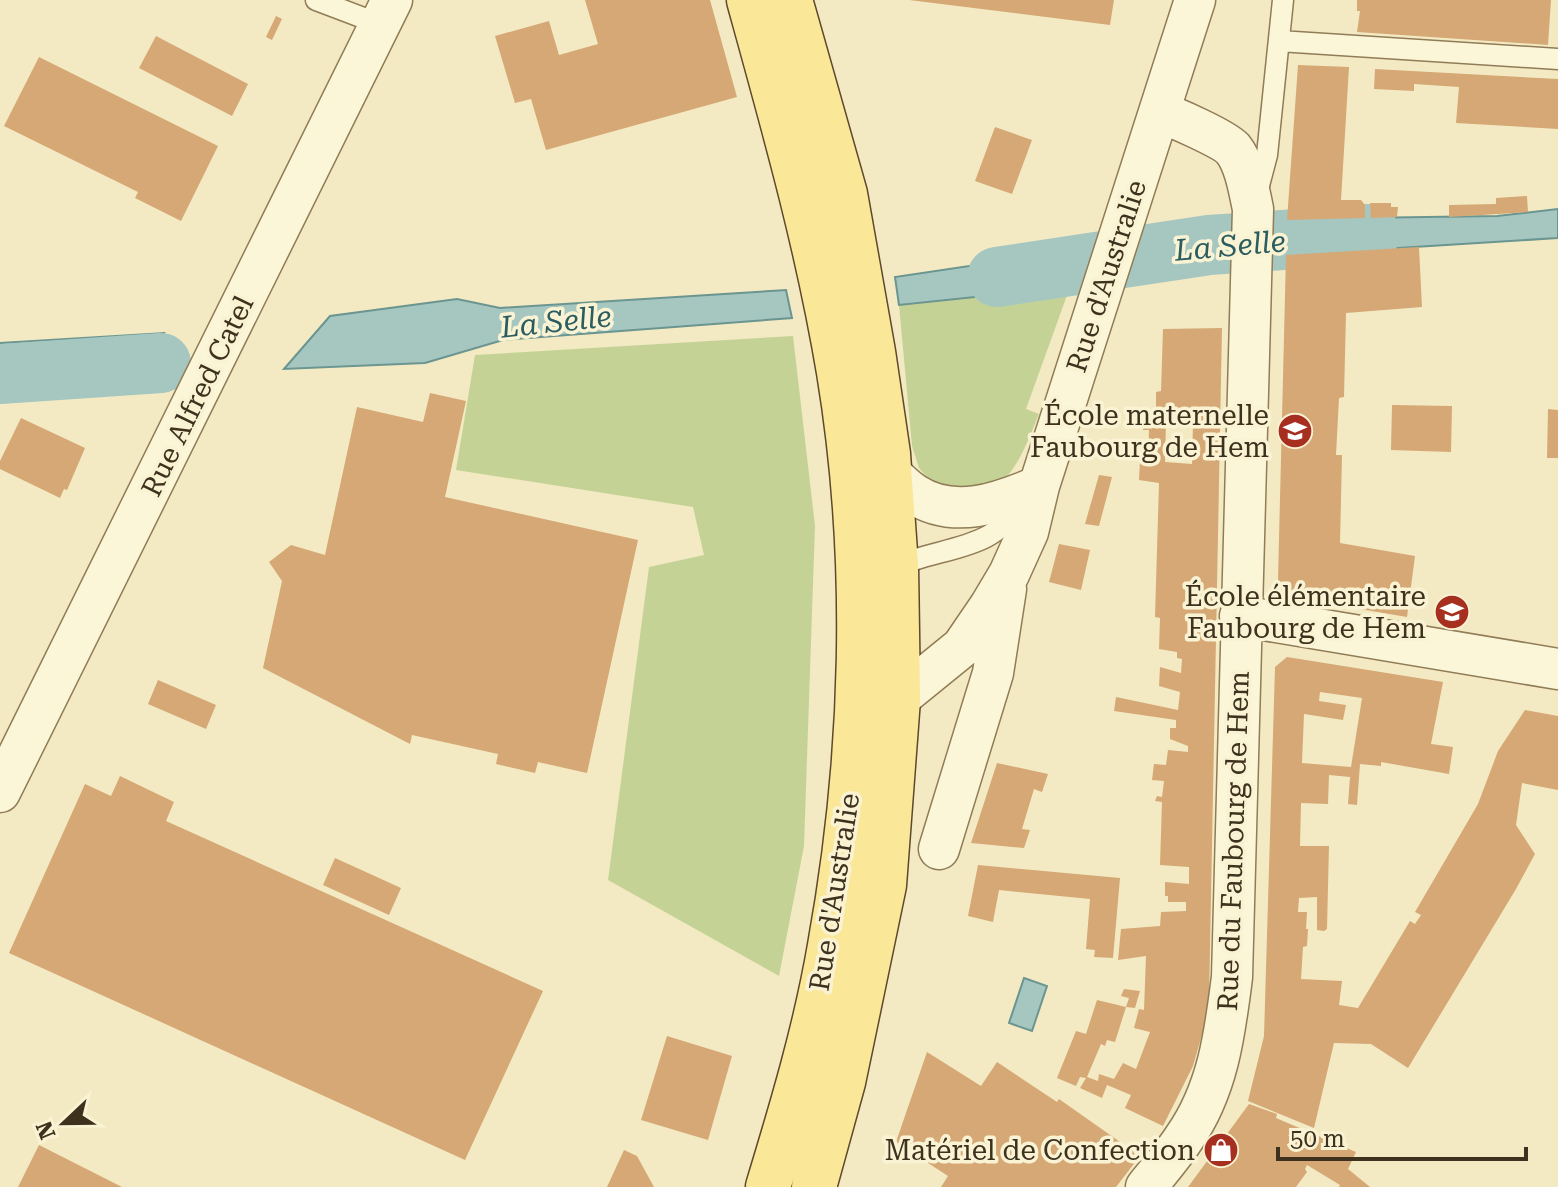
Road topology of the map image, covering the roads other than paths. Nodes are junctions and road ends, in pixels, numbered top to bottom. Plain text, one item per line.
1 (316, 0) edge
2 (749, 0) edge
3 (790, 0) edge
4 (1195, 0) edge
5 (1283, 0) edge
6 (387, 13) edge
7 (1279, 41) junction
8 (1558, 59) edge
9 (1159, 112) junction
10 (1253, 209) junction
11 (890, 473) junction
12 (1039, 486) junction
13 (896, 566) junction
14 (1009, 574) junction
15 (857, 590) junction
16 (1240, 616) junction
17 (1558, 669) edge
18 (898, 699) junction
19 (0, 792) edge
20 (939, 849) dead end
21 (768, 1187) edge
22 (814, 1187) edge
23 (1146, 1187) edge

1 - 6 lane
2 - 15 main road, Rue d'Australie
3 - 11 main road, Rue d'Australie
4 - 9 street
5 - 7 lane
6 - 19 street, Rue Alfred Catel
7 - 8 lane
7 - 10 lane
9 - 10 street, Rue du Faubourg de Hem
9 - 12 street, Rue d'Australie
10 - 16 street, Rue du Faubourg de Hem
11 - 12 street
11 - 13 main road, Rue d'Australie
12 - 13 lane
12 - 14 street, Rue d'Australie
13 - 15 lane
13 - 18 main road, Rue d'Australie
14 - 18 street, Rue d'Australie
14 - 20 street, Rue d'Australie
15 - 21 main road, Rue d'Australie
16 - 17 street
16 - 23 street, Rue du Faubourg de Hem
18 - 22 main road, Rue d'Australie

